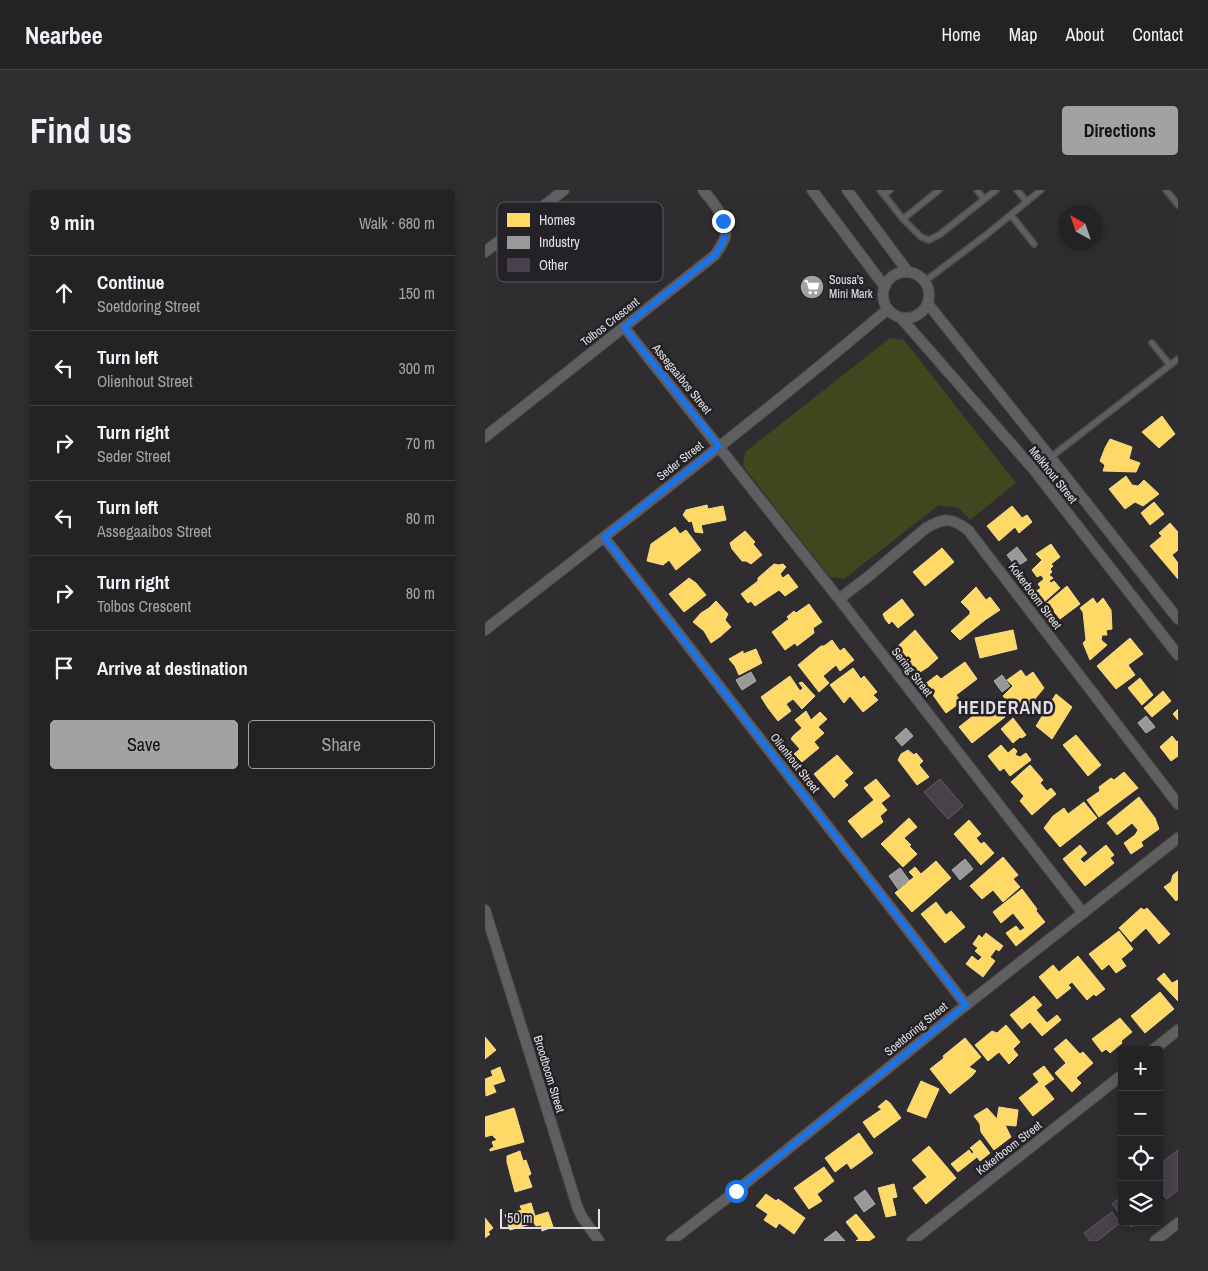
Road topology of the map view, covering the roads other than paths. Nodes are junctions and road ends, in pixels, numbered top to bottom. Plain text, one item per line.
1 (564, 190) edge
2 (703, 190) edge
3 (812, 190) edge
4 (847, 190) edge
5 (880, 190) edge
6 (890, 190) edge
7 (939, 190) edge
8 (977, 190) edge
9 (996, 190) edge
10 (1017, 190) edge
11 (1041, 190) edge
12 (1166, 190) edge
13 (884, 195) junction
14 (984, 199) junction
15 (549, 202) edge
16 (1027, 202) junction
17 (1178, 205) edge
18 (1011, 215) junction
19 (903, 218) junction
20 (497, 243) edge
21 (1034, 244) dead end
22 (485, 252) edge
23 (908, 272) junction
24 (925, 281) junction
25 (885, 286) junction
26 (928, 304) junction
27 (888, 309) junction
28 (901, 318) junction
29 (624, 327) junction
30 (1152, 343) dead end
31 (1178, 359) edge
32 (1170, 365) junction
33 (485, 437) edge
34 (719, 446) junction
35 (1051, 458) junction
36 (1034, 470) junction
37 (604, 537) junction
38 (839, 599) junction
39 (1178, 619) edge
40 (485, 630) edge
41 (1178, 655) edge
42 (1178, 804) edge
43 (1178, 838) edge
44 (485, 910) edge
45 (1083, 914) junction
46 (966, 1005) junction
47 (1178, 1030) edge
48 (1158, 1046) edge
49 (1118, 1078) edge
50 (1178, 1223) edge
51 (599, 1241) edge
52 (671, 1241) edge
53 (912, 1241) edge
54 (1155, 1241) edge

1 - 15 street
2 - 29 street, Tolbos Crescent
3 - 25 street
4 - 23 street
5 - 13 lane
6 - 13 lane
7 - 19 lane
8 - 14 lane
9 - 14 lane
10 - 16 lane
11 - 16 lane
12 - 17 lane
13 - 19 lane
14 - 19 lane
16 - 18 lane
18 - 21 lane
18 - 24 lane
20 - 22 street
23 - 24 street
23 - 25 street
24 - 26 street
25 - 27 street
26 - 28 street
26 - 35 street, Melkhout Street
27 - 28 street
27 - 34 street, Seder Street
28 - 36 street, Melkhout Street
29 - 33 street, Tolbos Crescent
29 - 34 street, Assegaaibos Street
30 - 32 lane
31 - 32 lane
32 - 35 lane
34 - 37 street, Seder Street
34 - 38 street, Sering Street
35 - 36 lane
35 - 39 street, Melkhout Street
36 - 41 street, Melkhout Street
37 - 40 street, Seder Street
37 - 46 street, Olienhout Street
38 - 42 street, Kokerboom Street
38 - 45 street, Sering Street
43 - 45 street, Soetdoring Street
44 - 51 street, Broodboom Street
45 - 46 street, Soetdoring Street
46 - 52 street, Soetdoring Street
47 - 48 street
49 - 53 street, Kokerboom Street
50 - 54 street

